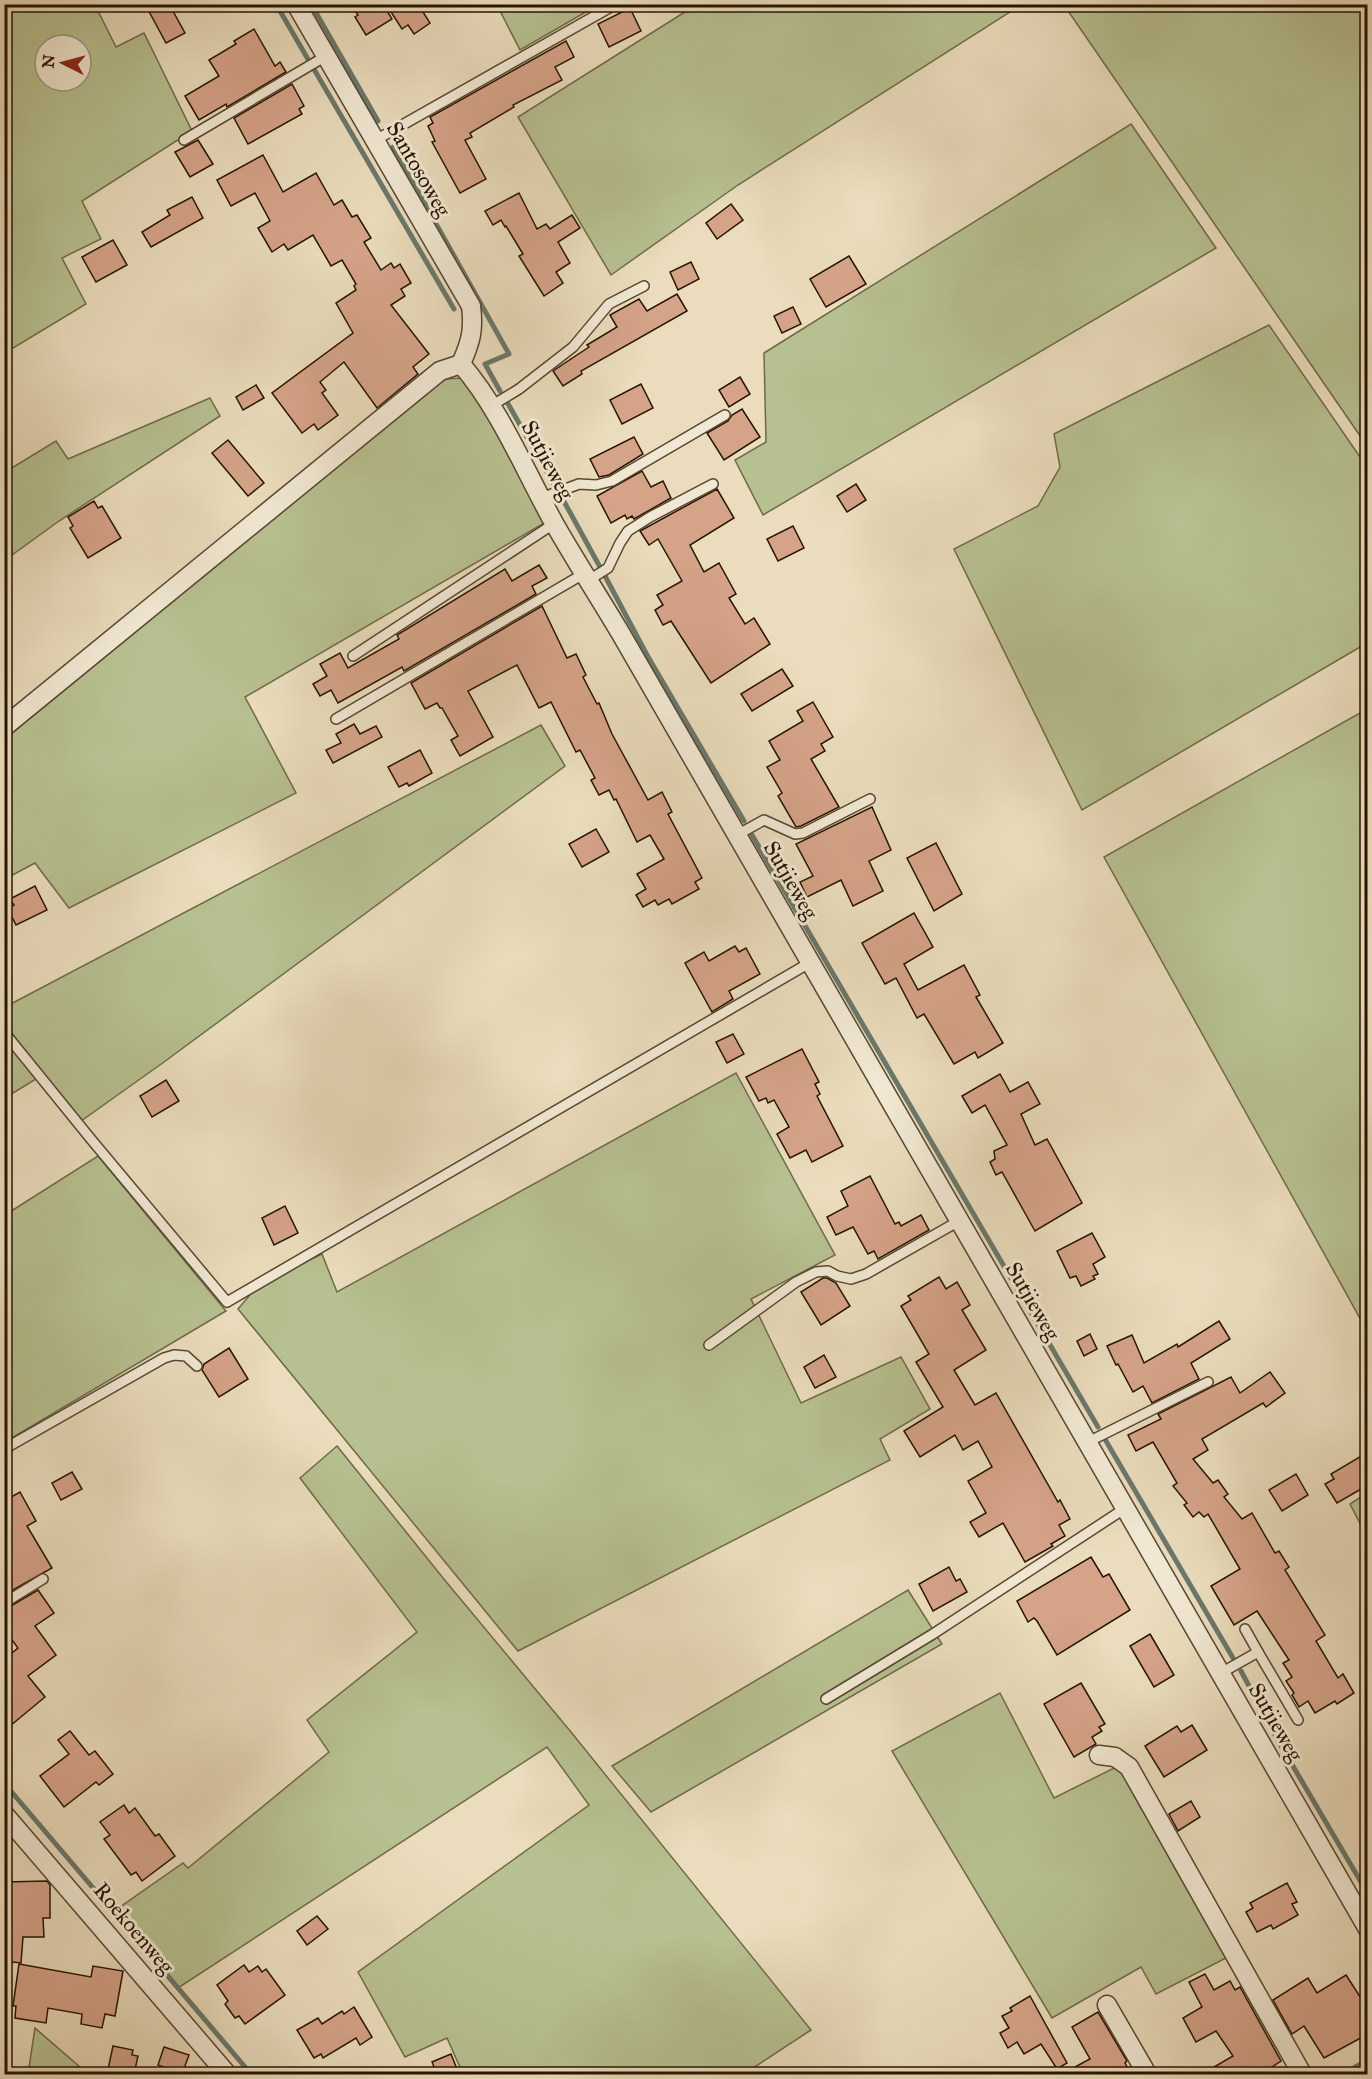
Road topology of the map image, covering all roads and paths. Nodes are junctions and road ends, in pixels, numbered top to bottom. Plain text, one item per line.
1 (296, 4) edge
2 (616, 4) edge
3 (326, 57) junction
4 (184, 140) dead end
5 (374, 141) junction
6 (644, 285) dead end
7 (461, 363) junction
8 (491, 406) junction
9 (725, 415) dead end
10 (713, 484) dead end
11 (541, 498) junction
12 (555, 523) junction
13 (587, 576) junction
14 (352, 656) dead end
15 (336, 719) dead end
16 (4, 727) edge
17 (870, 799) dead end
18 (737, 835) junction
19 (811, 962) junction
20 (4, 1032) edge
21 (959, 1221) junction
22 (709, 1345) dead end
23 (197, 1366) dead end
24 (1208, 1382) dead end
25 (1086, 1443) junction
26 (4, 1449) edge
27 (1124, 1509) junction
28 (44, 1579) dead end
29 (4, 1603) edge
30 (1245, 1629) dead end
31 (1258, 1652) junction
32 (1221, 1673) junction
33 (826, 1699) dead end
34 (1298, 1720) dead end
35 (1099, 1755) dead end
36 (4, 1814) edge
37 (1368, 1929) edge
38 (1107, 2005) dead end
39 (227, 2074) edge
40 (1148, 2074) edge
41 (1302, 2074) edge

1 - 3 street, Santosoweg
2 - 5 lane
3 - 4 lane
3 - 5 street, Santosoweg
5 - 7 street, Santosoweg
6 - 8 lane
7 - 8 street, Sutjieweg
7 - 16 street
8 - 11 street, Sutjieweg
9 - 11 lane
10 - 13 lane
11 - 12 street, Sutjieweg
12 - 13 street, Sutjieweg
12 - 14 lane
13 - 15 lane
13 - 18 street, Sutjieweg
17 - 18 lane
18 - 19 street, Sutjieweg
19 - 20 lane
19 - 21 street, Sutjieweg
21 - 22 lane
21 - 25 street, Sutjieweg
23 - 26 lane
24 - 25 lane
25 - 27 street, Sutjieweg
27 - 32 street, Sutjieweg
27 - 33 lane
28 - 29 lane
30 - 31 lane
31 - 32 lane
31 - 34 lane
32 - 37 street, Sutjieweg
35 - 41 street
36 - 39 street, Roekoenweg
38 - 40 street

